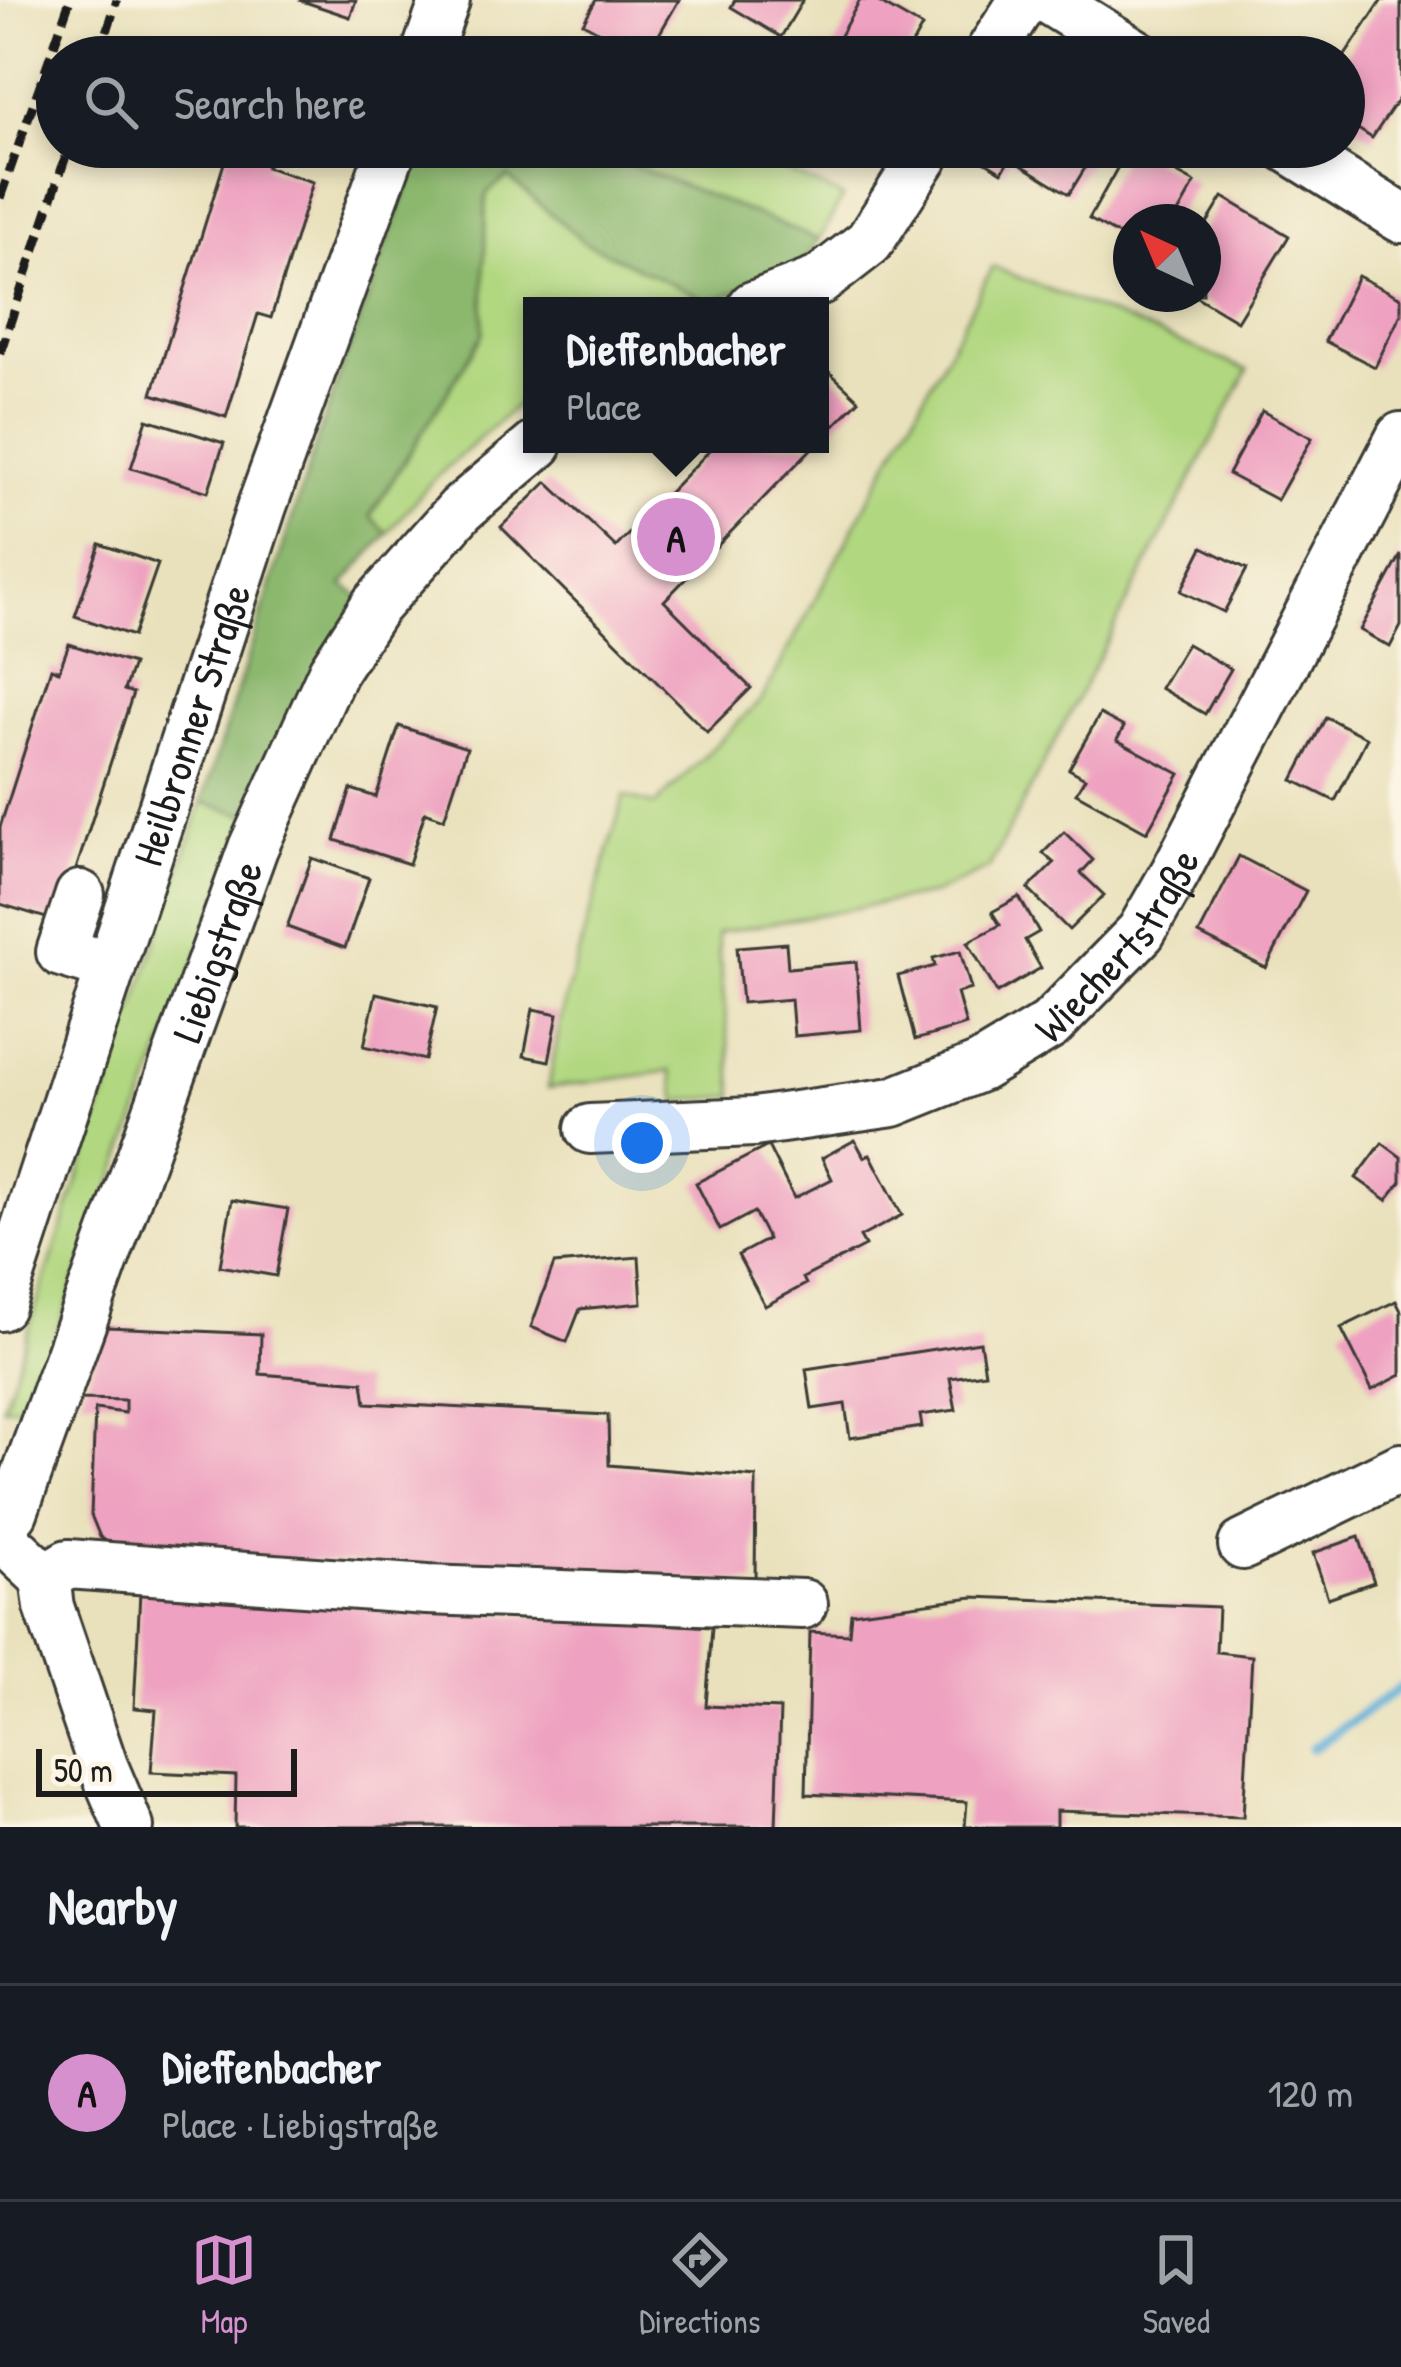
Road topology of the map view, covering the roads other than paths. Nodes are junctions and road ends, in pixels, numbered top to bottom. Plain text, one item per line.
1 (446, 0) edge
2 (1024, 0) edge
3 (1049, 0) edge
4 (433, 36) edge
5 (1001, 36) edge
6 (1108, 36) edge
7 (384, 168) edge
8 (917, 168) edge
9 (1321, 168) edge
10 (1401, 218) edge
11 (776, 297) edge
12 (1401, 437) edge
13 (527, 453) edge
14 (80, 895) dead end
15 (111, 967) junction
16 (590, 1130) dead end
17 (21, 1178) edge
18 (0, 1306) edge
19 (1401, 1468) edge
20 (0, 1520) edge
21 (0, 1536) edge
22 (1243, 1545) dead end
23 (45, 1578) junction
24 (803, 1604) dead end
25 (130, 1827) edge

1 - 4 street
2 - 5 street
3 - 6 street
7 - 15 street, Heilbronner Straße
8 - 11 street
9 - 10 street
12 - 16 street, Wiechertstraße
13 - 20 street, Liebigstraße
14 - 15 street
15 - 17 street, Heilbronner Straße
17 - 18 street, Heilbronner Straße
19 - 22 street
21 - 23 street
23 - 24 street
23 - 25 street

